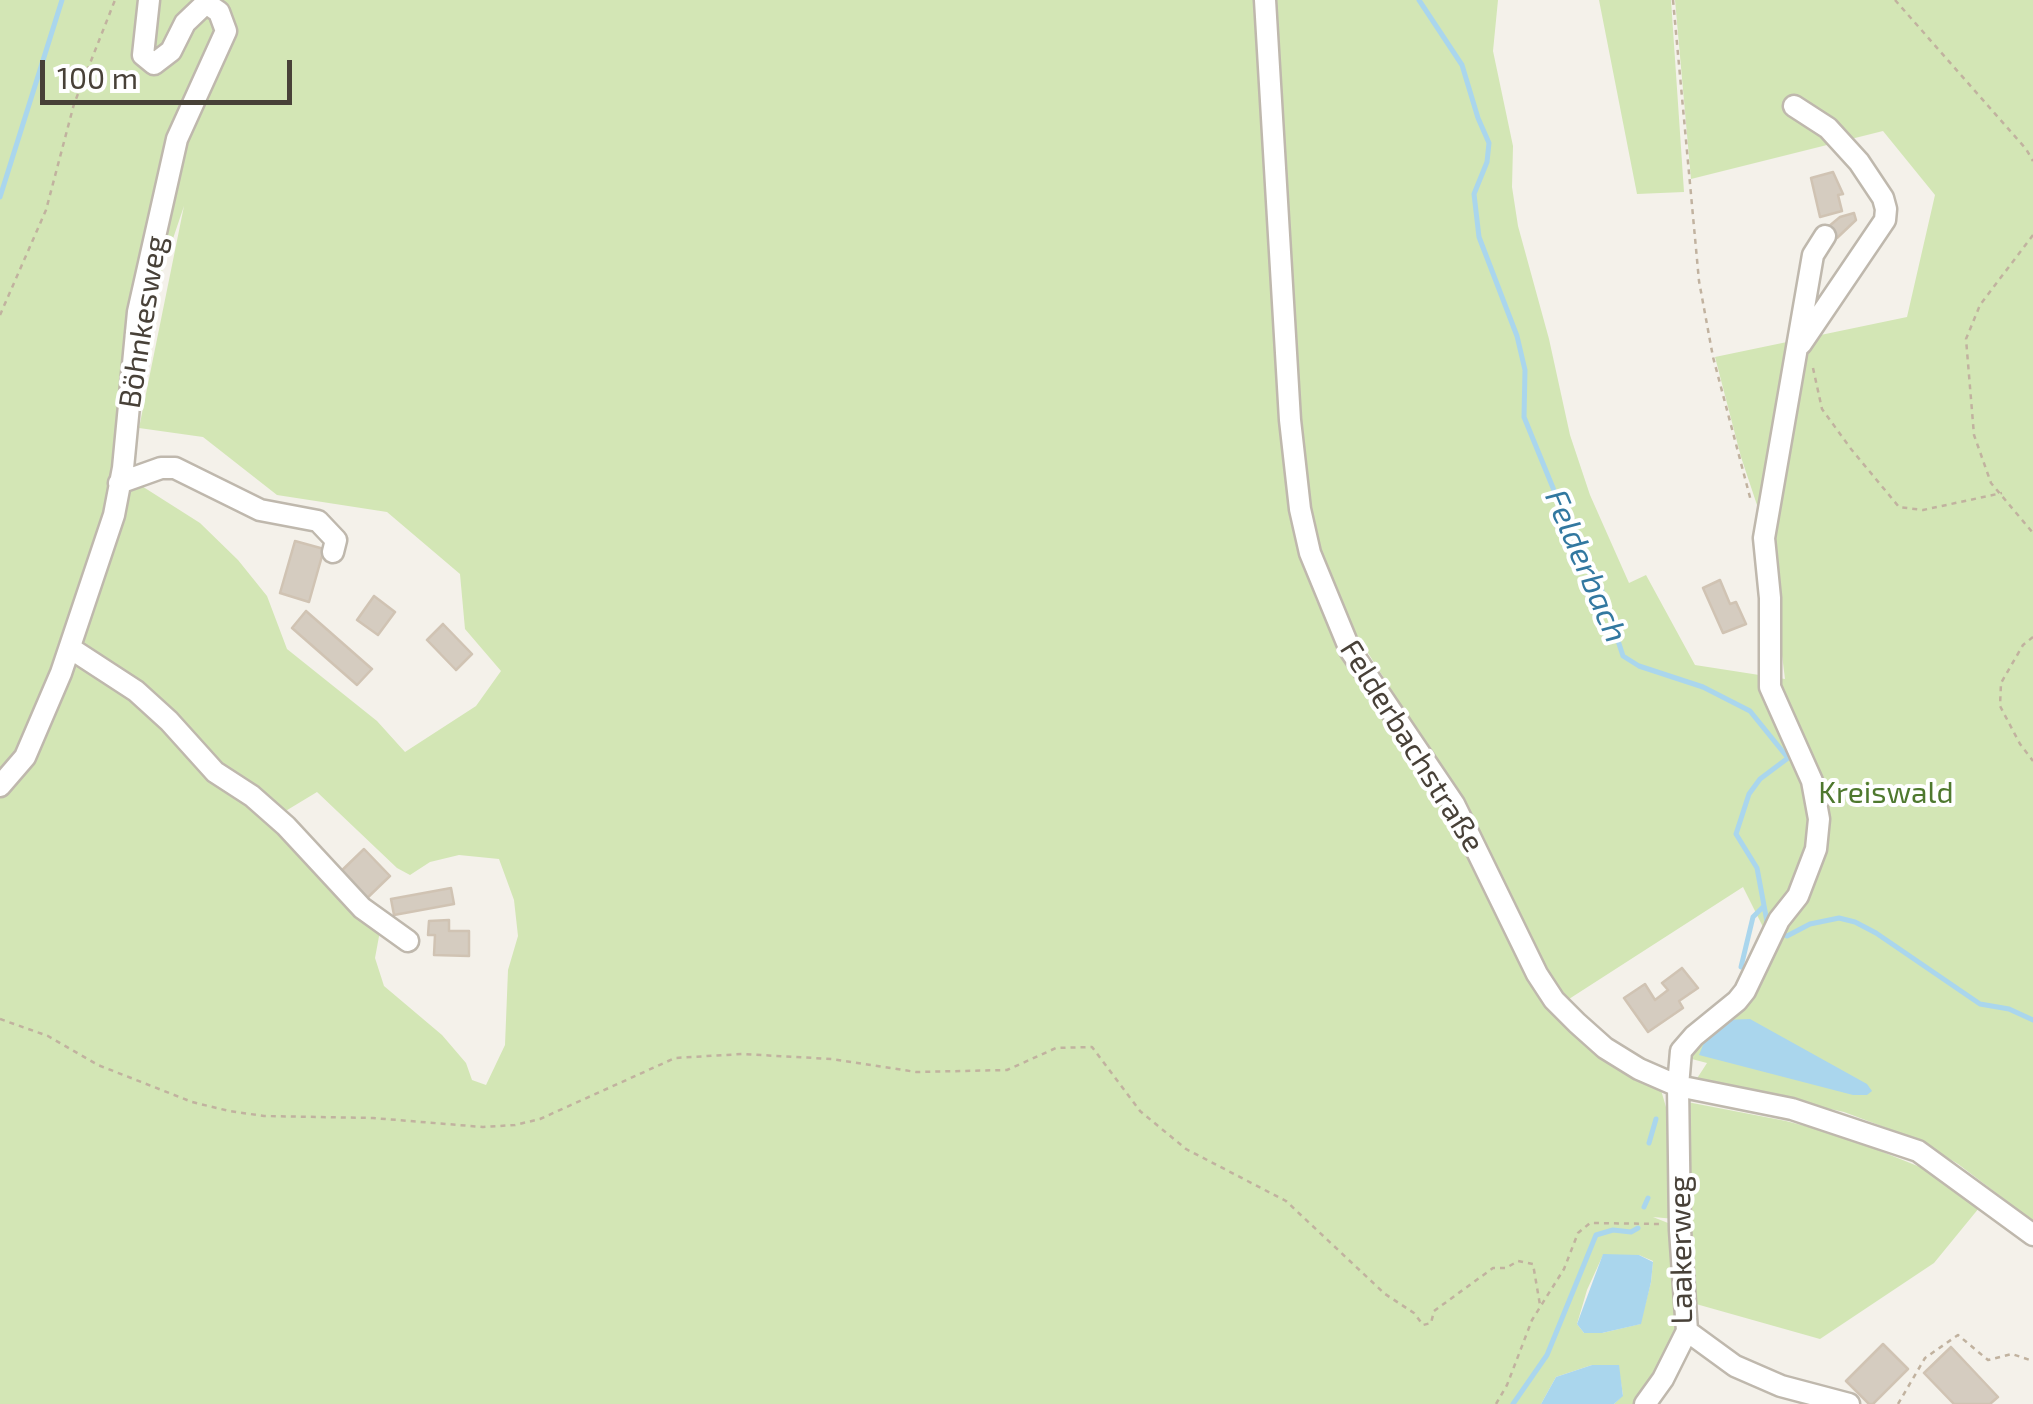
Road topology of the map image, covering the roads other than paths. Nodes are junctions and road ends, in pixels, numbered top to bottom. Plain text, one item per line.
1 (149, 0) edge
2 (1265, 0) edge
3 (1794, 106) dead end
4 (1825, 236) dead end
5 (1797, 349) junction
6 (118, 483) junction
7 (334, 552) dead end
8 (70, 648) junction
9 (0, 786) edge
10 (408, 941) dead end
11 (1678, 1086) junction
12 (2033, 1235) edge
13 (1687, 1331) junction
14 (1645, 1404) edge
15 (1848, 1404) edge

1 - 6 street, Böhnkesweg
2 - 11 street, Felderbachstraße
3 - 5 street
4 - 5 street, Laakerweg
5 - 11 street, Laakerweg
6 - 7 street
6 - 8 street, Böhnkesweg
8 - 9 street, Böhnkesweg
8 - 10 street
11 - 12 street, Felderbachstraße
11 - 13 street, Laakerweg
13 - 14 street, Laakerweg
13 - 15 street

